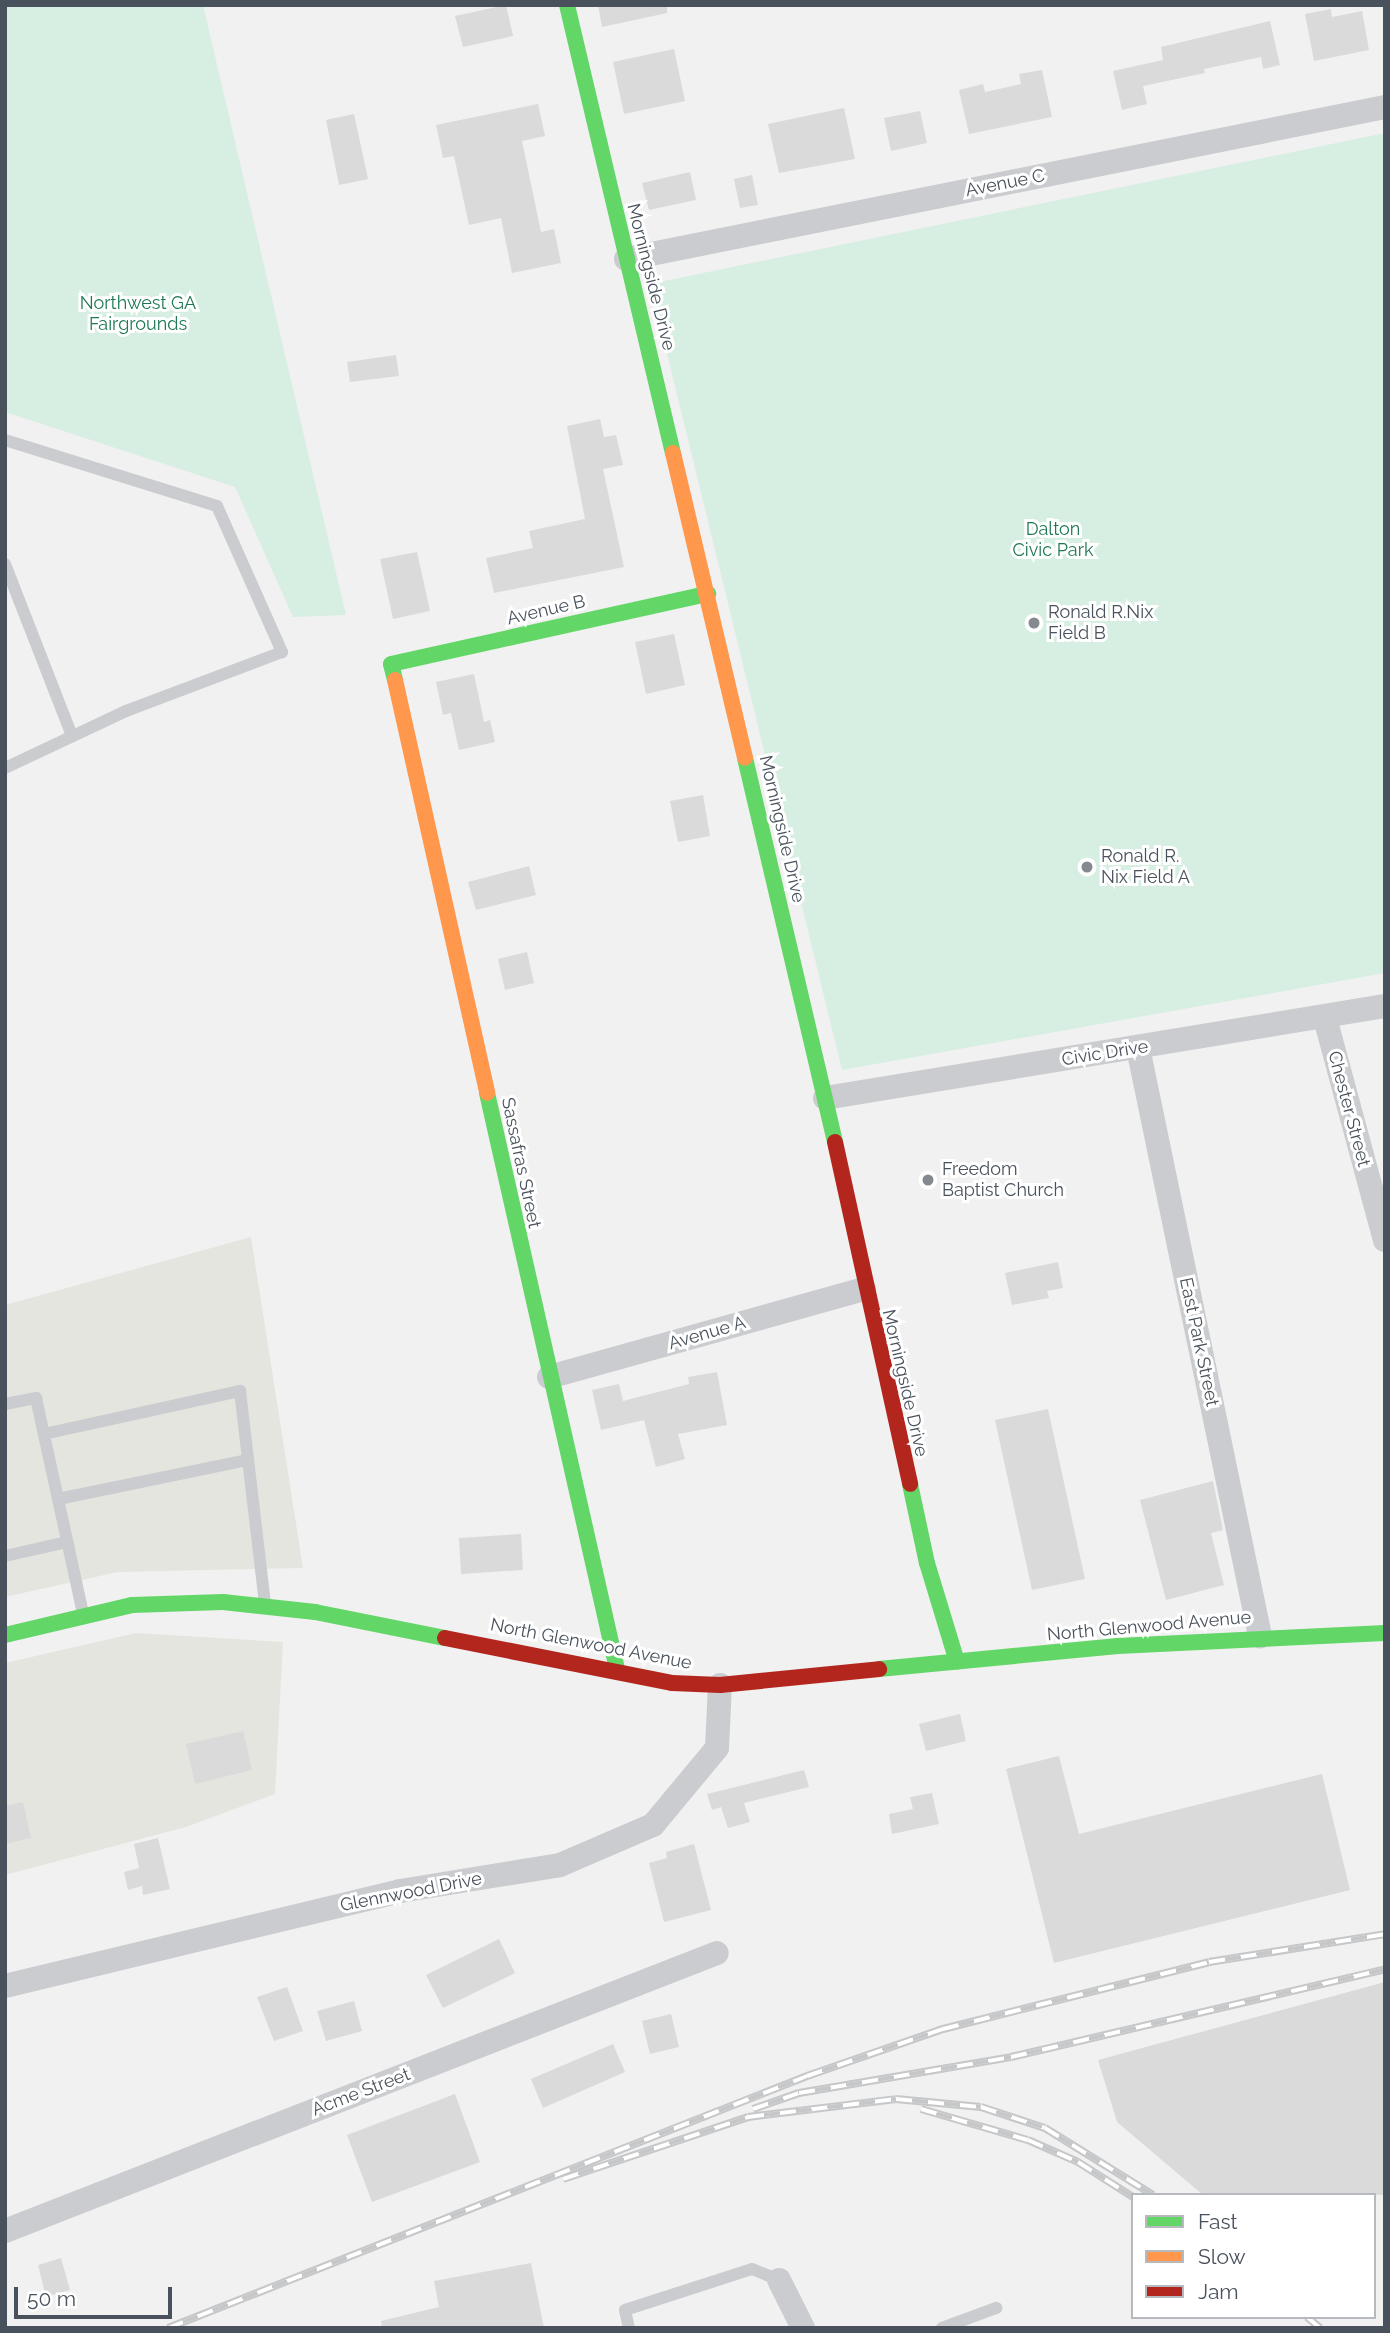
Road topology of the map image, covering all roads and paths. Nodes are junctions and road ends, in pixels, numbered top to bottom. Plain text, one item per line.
1 (567, 5) edge
2 (1385, 107) edge
3 (626, 259) junction
4 (5, 440) edge
5 (5, 564) edge
6 (708, 594) junction
7 (391, 664) joint
8 (72, 736) junction
9 (5, 768) edge
10 (1385, 1006) edge
11 (1325, 1018) junction
12 (1138, 1048) junction
13 (825, 1098) junction
14 (1376, 1180) edge
15 (1385, 1240) edge
16 (864, 1289) junction
17 (549, 1377) junction
18 (5, 1404) edge
19 (44, 1434) junction
20 (248, 1460) junction
21 (58, 1499) junction
22 (67, 1542) junction
23 (5, 1556) edge
24 (265, 1606) junction
25 (84, 1617) junction
26 (1385, 1633) edge
27 (5, 1635) edge
28 (1260, 1636) junction
29 (957, 1662) junction
30 (617, 1669) junction
31 (720, 1685) junction
32 (717, 1953) dead end
33 (5, 1986) edge
34 (5, 2231) edge
35 (779, 2280) joint
36 (996, 2308) dead end
37 (629, 2328) edge
38 (803, 2328) edge
39 (943, 2328) edge

1 - 3 street, Morningside Drive
2 - 3 street, Avenue C
3 - 6 street, Morningside Drive
4 - 8 lane
5 - 8 lane
6 - 7 street, Avenue B
6 - 13 street, Morningside Drive
7 - 17 street, Sassafras Street
8 - 9 lane
10 - 11 street, Civic Drive
11 - 12 street, Civic Drive
11 - 14 street, Chester Street
12 - 13 street, Civic Drive
12 - 28 street, East Park Street
13 - 16 street, Morningside Drive
14 - 15 street, Chester Street
16 - 17 street, Avenue A
16 - 29 street, Morningside Drive
17 - 30 street, Sassafras Street
18 - 19 lane
19 - 20 lane
19 - 21 lane
20 - 21 lane
20 - 24 lane
21 - 22 lane
22 - 23 lane
22 - 25 lane
24 - 25 street, North Glenwood Avenue
24 - 30 street, North Glenwood Avenue
25 - 27 street, North Glenwood Avenue
26 - 28 street, North Glenwood Avenue
28 - 29 street, North Glenwood Avenue
29 - 31 street, North Glenwood Avenue
30 - 31 street, North Glenwood Avenue
31 - 33 street, Glennwood Drive
32 - 34 street, Acme Street
35 - 37 lane
35 - 38 street
36 - 39 lane

